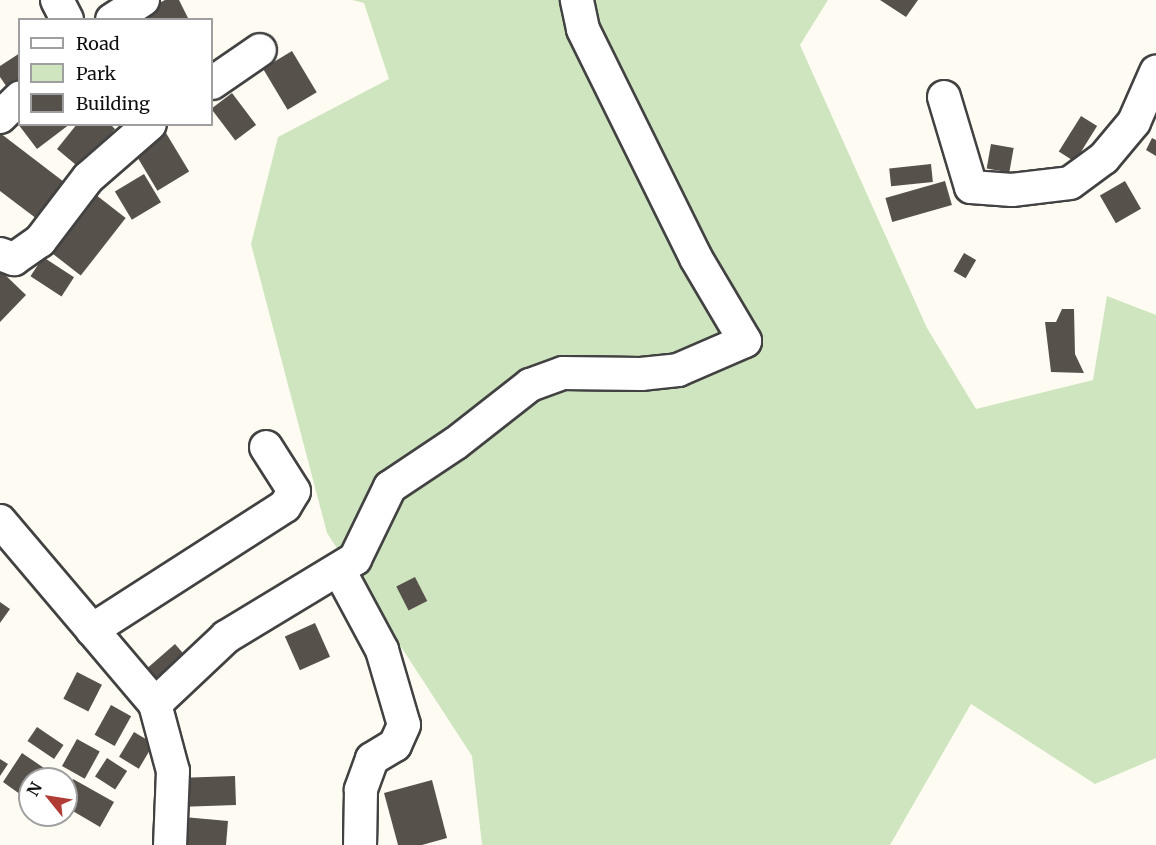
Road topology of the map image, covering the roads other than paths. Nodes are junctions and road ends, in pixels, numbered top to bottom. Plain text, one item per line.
1 (57, 0) edge
2 (143, 0) edge
3 (577, 0) edge
4 (66, 18) edge
5 (115, 18) edge
6 (260, 50) dead end
7 (1156, 72) edge
8 (213, 82) edge
9 (944, 97) dead end
10 (18, 100) edge
11 (0, 117) edge
12 (148, 126) edge
13 (0, 254) edge
14 (266, 447) dead end
15 (0, 521) edge
16 (339, 570) junction
17 (92, 630) junction
18 (155, 704) junction
19 (170, 845) edge
20 (360, 845) edge

1 - 4 street
2 - 5 street
3 - 16 street
6 - 8 street
7 - 9 street
10 - 11 street
12 - 13 street
14 - 17 street
15 - 17 street
16 - 18 street
16 - 20 street
17 - 18 street
18 - 19 street

